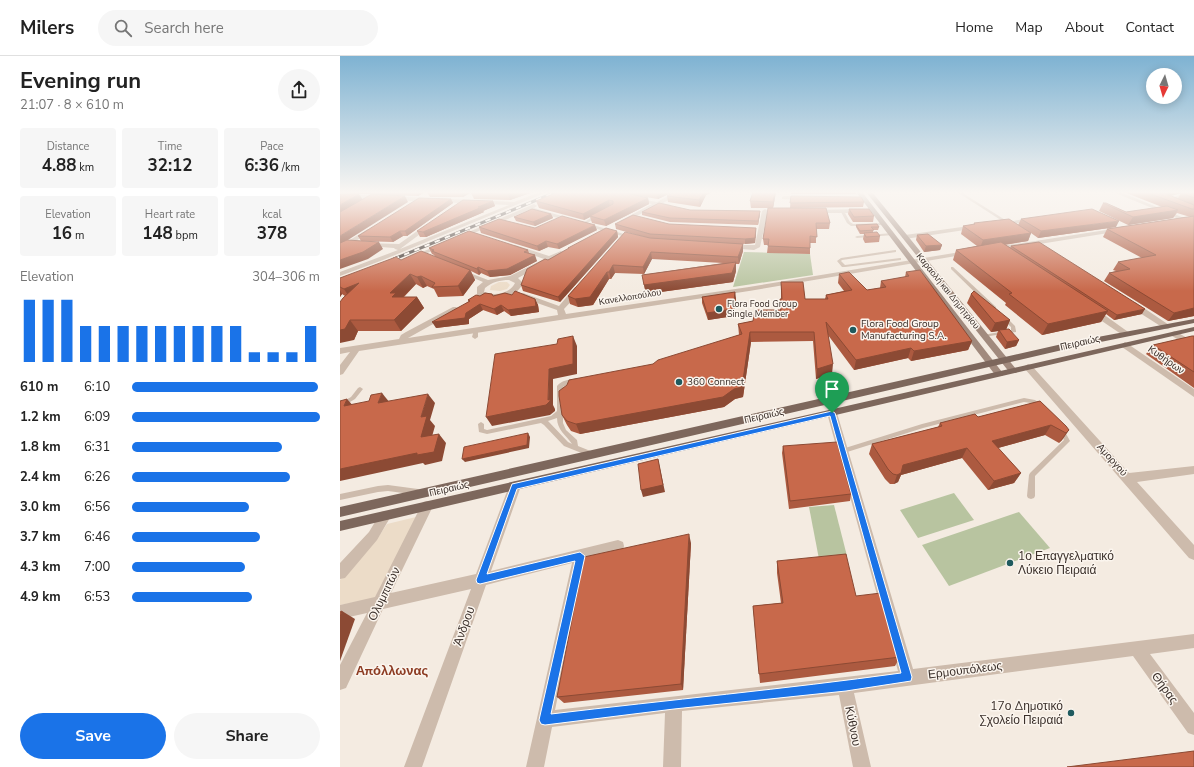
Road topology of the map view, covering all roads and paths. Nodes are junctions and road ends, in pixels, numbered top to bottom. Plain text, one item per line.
1 (430, 225) edge
2 (463, 225) edge
3 (488, 225) edge
4 (587, 225) edge
5 (763, 225) edge
6 (885, 225) edge
7 (896, 225) edge
8 (1011, 225) edge
9 (1120, 225) edge
10 (984, 226) edge
11 (374, 227) edge
12 (612, 227) dead end
13 (754, 228) edge
14 (762, 228) junction
15 (606, 230) junction
16 (471, 232) junction
17 (599, 234) edge
18 (892, 234) junction
19 (479, 235) edge
20 (857, 237) dead end
21 (905, 237) junction
22 (457, 239) edge
23 (645, 241) edge
24 (449, 242) edge
25 (1038, 242) junction
26 (340, 243) edge
27 (349, 243) junction
28 (507, 244) edge
29 (400, 246) junction
30 (721, 246) edge
31 (571, 248) edge
32 (1045, 248) edge
33 (340, 249) edge
34 (895, 251) dead end
35 (974, 252) edge
36 (1011, 257) edge
37 (381, 259) junction
38 (550, 259) junction
39 (900, 259) dead end
40 (923, 259) junction
41 (406, 260) edge
42 (912, 261) junction
43 (865, 266) junction
44 (454, 268) edge
45 (952, 268) dead end
46 (340, 274) edge
47 (512, 278) junction
48 (585, 281) edge
49 (488, 282) junction
50 (512, 291) junction
51 (483, 295) junction
52 (1123, 298) edge
53 (474, 300) edge
54 (460, 306) edge
55 (1088, 308) edge
56 (560, 309) junction
57 (563, 317) junction
58 (1194, 321) edge
59 (1168, 326) junction
60 (1194, 329) edge
61 (1126, 334) junction
62 (1174, 334) junction
63 (985, 336) junction
64 (402, 342) junction
65 (1125, 345) junction
66 (1194, 346) edge
67 (357, 348) junction
68 (340, 351) edge
69 (1005, 361) junction
70 (991, 364) junction
71 (1028, 368) junction
72 (1013, 371) junction
73 (340, 372) edge
74 (999, 374) junction
75 (581, 379) edge
76 (360, 389) dead end
77 (1194, 394) edge
78 (340, 406) edge
79 (1045, 410) edge
80 (559, 413) junction
81 (832, 413) junction
82 (542, 421) junction
83 (481, 424) dead end
84 (1059, 426) edge
85 (575, 448) junction
86 (844, 451) junction
87 (592, 454) junction
88 (1194, 470) edge
89 (1128, 478) junction
90 (514, 486) junction
91 (1031, 496) dead end
92 (340, 497) edge
93 (426, 500) junction
94 (340, 512) edge
95 (385, 516) junction
96 (340, 526) edge
97 (618, 546) dead end
98 (1194, 554) edge
99 (580, 556) junction
100 (340, 573) edge
101 (480, 580) junction
102 (380, 603) junction
103 (340, 612) edge
104 (1194, 641) edge
105 (1136, 648) junction
106 (907, 677) junction
107 (340, 682) edge
108 (846, 686) junction
109 (674, 704) junction
110 (545, 720) junction
111 (1194, 727) edge
112 (413, 767) edge
113 (535, 767) edge
114 (672, 767) edge
115 (862, 767) edge

1 - 29 street
2 - 37 street
3 - 16 street
4 - 15 street
5 - 14 street
6 - 18 main road, Καραολή και Δημητρίου
7 - 21 main road, Καραολή και Δημητρίου
8 - 25 street
9 - 25 street
10 - 21 street
11 - 27 street
12 - 15 street
13 - 14 street
14 - 30 street
15 - 17 street
15 - 23 street
16 - 19 street
16 - 22 street
18 - 20 lane
18 - 42 main road, Καραολή και Δημητρίου
21 - 40 main road, Καραολή και Δημητρίου
24 - 41 street
25 - 32 street
25 - 36 street
26 - 27 street
27 - 29 street
27 - 33 street
28 - 38 street
29 - 37 street
31 - 38 street
34 - 43 lane
35 - 40 street, Κανελλοπούλου
37 - 46 street
38 - 47 street
39 - 43 lane
40 - 42 street, Κανελλοπούλου
40 - 63 main road, Καραολή και Δημητρίου
42 - 43 street, Κανελλοπούλου
42 - 70 main road, Καραολή και Δημητρίου
43 - 57 street, Κανελλοπούλου
44 - 49 street
45 - 63 lane
47 - 49 street
47 - 50 street
48 - 56 street
49 - 51 street
50 - 51 street
50 - 56 street
51 - 53 street
52 - 59 street
54 - 64 street
55 - 61 street
56 - 57 street
57 - 64 street, Κανελλοπούλου
58 - 59 main road, Πειραιώς
59 - 61 main road, Πειραιώς
60 - 62 main road, Πειραιώς
61 - 69 main road, Πειραιώς
62 - 65 main road, Πειραιώς
62 - 66 street
63 - 69 main road, Καραολή και Δημητρίου
64 - 67 street, Κανελλοπούλου
65 - 71 main road, Πειραιώς
65 - 77 street, Κυθήρων
67 - 68 street, Κανελλοπούλου
67 - 73 street
69 - 70 main road, Πειραιώς
69 - 72 main road, Καραολή και Δημητρίου
70 - 74 main road, Καραολή και Δημητρίου
70 - 87 main road, Πειραιώς
71 - 72 main road, Πειραιώς
71 - 89 street, Αμοργού
72 - 74 main road, Πειραιώς
74 - 81 main road, Πειραιώς
75 - 80 lane
76 - 78 lane
79 - 86 lane
80 - 82 lane
80 - 85 lane
81 - 86 street
81 - 90 main road, Πειραιώς
82 - 83 lane
82 - 85 lane
84 - 91 lane
85 - 87 lane
86 - 106 street
87 - 93 main road, Πειραιώς
88 - 89 street
89 - 98 street, Αμοργού
90 - 93 main road, Πειραιώς
90 - 101 street, Άνδρου
92 - 93 lane
93 - 94 main road, Πειραιώς
93 - 95 main road, Πειραιώς
93 - 102 street, Ολυμπιτών
95 - 96 main road, Πειραιώς
95 - 100 street
97 - 99 street
99 - 101 street
99 - 110 street
101 - 102 street
101 - 112 street, Άνδρου
102 - 103 street
102 - 107 street, Ολυμπιτών
104 - 105 street, Ερμουπόλεως
105 - 106 street, Ερμουπόλεως
105 - 111 street, Θήρας
106 - 108 street, Ερμουπόλεως
108 - 109 street, Ερμουπόλεως
108 - 115 street, Κύθνου
109 - 110 street, Ερμουπόλεως
109 - 114 street
110 - 113 street

